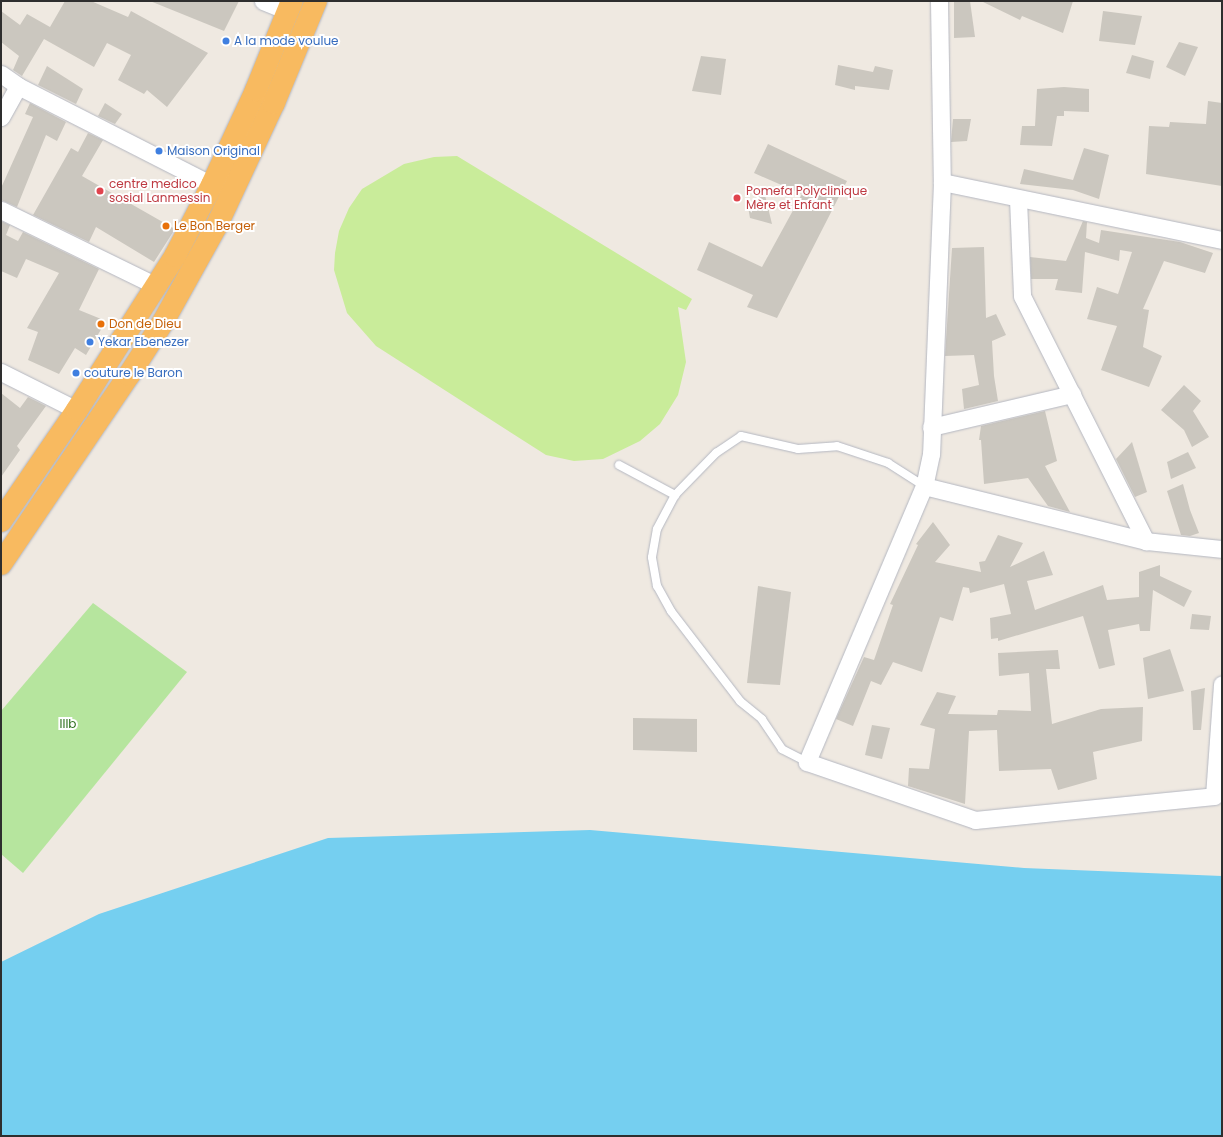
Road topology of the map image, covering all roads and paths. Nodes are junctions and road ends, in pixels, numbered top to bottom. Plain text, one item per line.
1 (263, 1) edge
2 (316, 1) edge
3 (939, 1) edge
4 (290, 6) edge
5 (1, 74) edge
6 (18, 86) junction
7 (1, 117) edge
8 (942, 182) junction
9 (212, 185) junction
10 (1018, 199) junction
11 (1, 210) edge
12 (1222, 240) edge
13 (157, 286) junction
14 (1, 372) edge
15 (1072, 394) junction
16 (77, 410) junction
17 (931, 427) junction
18 (619, 465) dead end
19 (924, 486) junction
20 (675, 495) junction
21 (1, 521) edge
22 (1146, 541) junction
23 (1222, 549) edge
24 (1, 564) edge
25 (1222, 684) edge
26 (807, 762) junction

1 - 4 street
2 - 24 highway
3 - 8 street
4 - 9 highway
5 - 6 street
6 - 7 street
6 - 9 street
8 - 10 street
8 - 17 street
9 - 13 highway
10 - 12 street
10 - 15 street
11 - 13 street
13 - 16 highway
14 - 16 street
15 - 17 street
15 - 22 street
16 - 21 highway
17 - 19 street
18 - 20 lane
19 - 20 lane
19 - 22 street
19 - 26 street
20 - 26 lane
22 - 23 street
25 - 26 street

